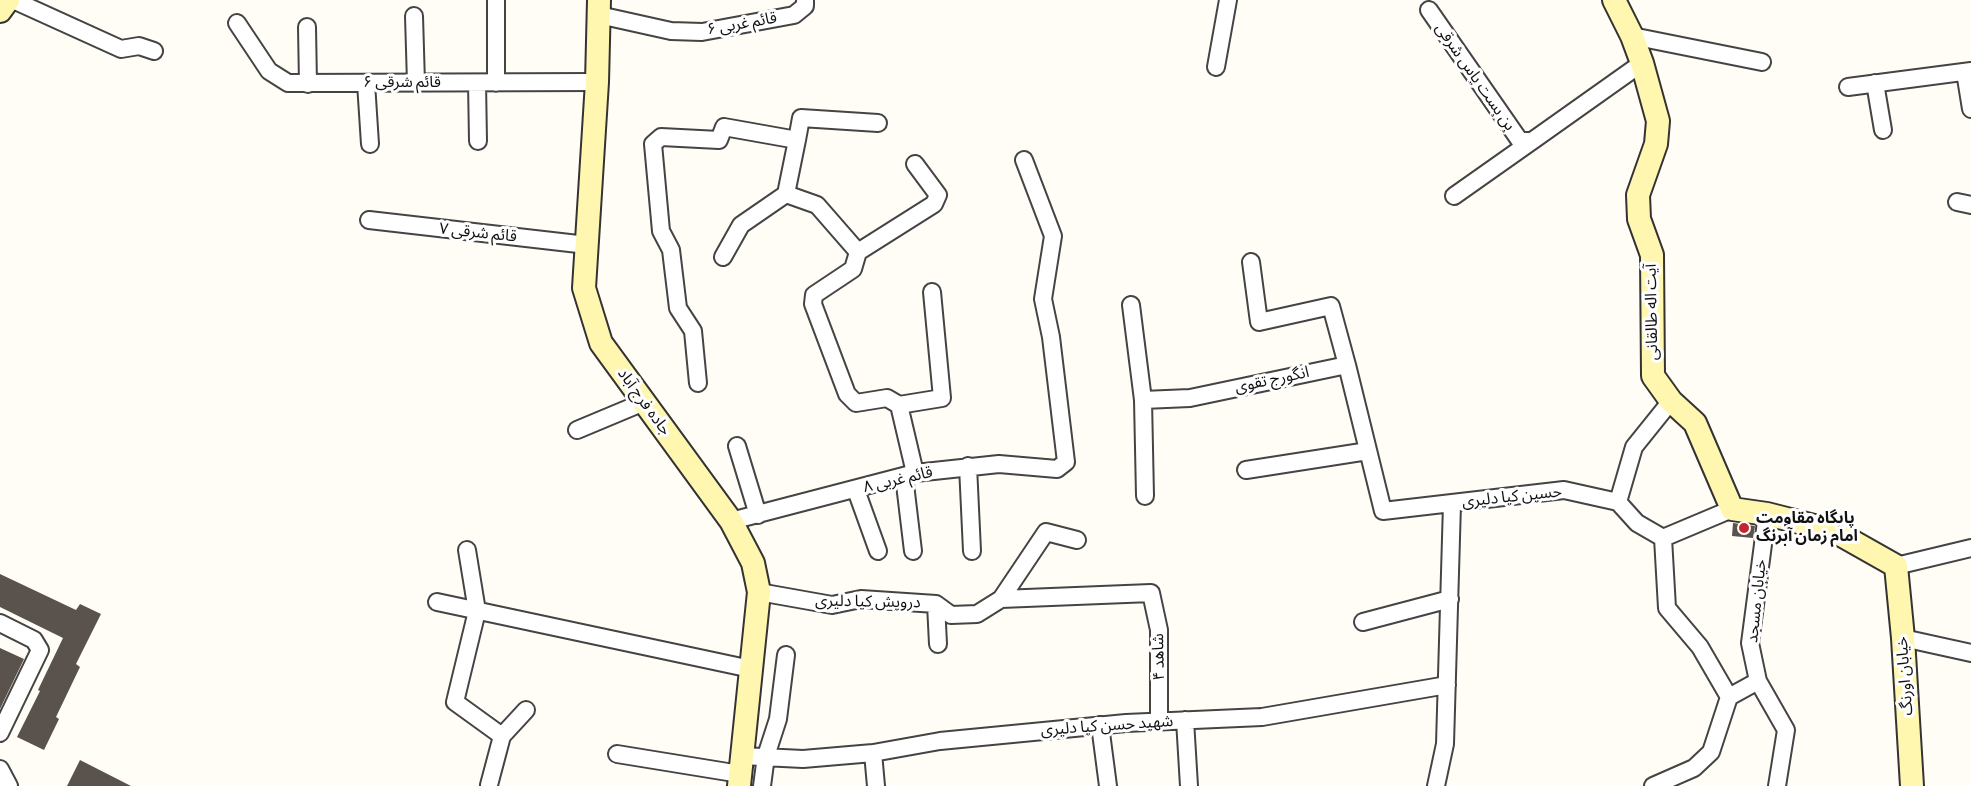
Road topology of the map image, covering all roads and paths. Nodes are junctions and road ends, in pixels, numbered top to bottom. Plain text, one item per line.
1 (8, 0) edge
2 (14, 0) edge
3 (496, 0) edge
4 (806, 0) edge
5 (1228, 0) edge
6 (1614, 0) edge
7 (599, 8) edge
8 (1429, 10) dead end
9 (0, 11) edge
10 (414, 16) dead end
11 (237, 23) dead end
12 (307, 27) dead end
13 (1632, 36) junction
14 (154, 51) dead end
15 (1762, 62) dead end
16 (1642, 63) junction
17 (1216, 67) dead end
18 (1968, 71) edge
19 (496, 82) junction
20 (597, 82) junction
21 (366, 83) junction
22 (416, 83) junction
23 (477, 83) junction
24 (1875, 83) junction
25 (308, 84) junction
26 (1848, 87) dead end
27 (1971, 109) edge
28 (878, 123) dead end
29 (1883, 130) dead end
30 (797, 140) junction
31 (478, 141) dead end
32 (1532, 141) junction
33 (370, 144) dead end
34 (1024, 160) dead end
35 (915, 164) dead end
36 (786, 194) junction
37 (1454, 196) dead end
38 (369, 220) dead end
39 (587, 245) junction
40 (858, 252) junction
41 (723, 257) dead end
42 (1251, 262) dead end
43 (932, 292) dead end
44 (1131, 305) dead end
45 (1347, 365) junction
46 (698, 383) dead end
47 (1143, 400) junction
48 (1671, 401) junction
49 (644, 402) junction
50 (898, 405) junction
51 (578, 430) dead end
52 (737, 446) dead end
53 (1368, 451) junction
54 (968, 466) junction
55 (1246, 470) dead end
56 (910, 475) junction
57 (856, 490) junction
58 (1144, 496) dead end
59 (1618, 502) junction
60 (1452, 504) junction
61 (1732, 509) junction
62 (1767, 514) junction
63 (758, 515) junction
64 (731, 521) junction
65 (1663, 538) junction
66 (1077, 540) dead end
67 (1971, 548) edge
68 (467, 550) dead end
69 (878, 551) dead end
70 (913, 551) dead end
71 (972, 551) dead end
72 (1896, 566) junction
73 (759, 592) junction
74 (1151, 593) joint
75 (1000, 599) junction
76 (1450, 599) junction
77 (437, 602) dead end
78 (936, 604) junction
79 (477, 610) junction
80 (1363, 622) dead end
81 (0, 623) edge
82 (1903, 639) junction
83 (938, 644) dead end
84 (1971, 652) edge
85 (786, 655) dead end
86 (751, 669) junction
87 (1758, 681) junction
88 (1447, 685) junction
89 (1729, 697) junction
90 (526, 710) dead end
91 (1185, 720) junction
92 (1159, 722) junction
93 (1100, 725) junction
94 (0, 733) edge
95 (502, 736) junction
96 (873, 753) junction
97 (617, 754) dead end
98 (766, 756) junction
99 (0, 769) edge
100 (741, 772) edge
101 (0, 784) edge
102 (7, 786) edge
103 (490, 786) edge
104 (762, 786) edge
105 (876, 786) edge
106 (1108, 786) edge
107 (1189, 786) edge
108 (1436, 786) edge
109 (1653, 786) edge
110 (1777, 786) edge
111 (1912, 786) edge

1 - 9 street
2 - 14 street
3 - 19 street
4 - 7 street, قائم غربی ۶
5 - 17 street
6 - 13 street, آیت اله طالقانی
7 - 20 street, جاده فرج آباد
8 - 32 street, بن بست یاس شرقی
10 - 22 street
11 - 25 street, قائم شرقی ۶
12 - 25 street
13 - 15 street
13 - 16 street, آیت اله طالقانی
16 - 32 street, بن بست یاس شرقی
16 - 48 street, آیت اله طالقانی
18 - 24 street
18 - 27 street
19 - 20 street, قائم شرقی ۶
19 - 23 street, قائم شرقی ۶
20 - 39 street, جاده فرج آباد
21 - 22 street, قائم شرقی ۶
21 - 25 street, قائم شرقی ۶
21 - 33 street
22 - 23 street, قائم شرقی ۶
23 - 31 street
24 - 26 street
24 - 29 street
28 - 30 street
30 - 36 street
30 - 46 street
32 - 37 street
34 - 54 street, قائم غربی ۸
35 - 40 street
36 - 40 street
36 - 41 street
38 - 39 street, قائم شرقی ۷
39 - 49 street, جاده فرج آباد
40 - 50 street
42 - 45 street
43 - 50 street
44 - 47 street
45 - 47 street, انگورج تقوی
45 - 53 street
47 - 58 street
48 - 59 street
48 - 61 street, آیت اله طالقانی
49 - 51 street
49 - 64 street, جاده فرج آباد
50 - 56 street
52 - 63 street
53 - 55 street
53 - 60 street, حسین کیا دلیری
54 - 56 street, قائم غربی ۸
54 - 71 street
56 - 57 street, قائم غربی ۸
56 - 70 street
57 - 63 street, قائم غربی ۸
57 - 69 street
59 - 60 street, حسین کیا دلیری
59 - 65 street
60 - 76 street
61 - 62 street
61 - 65 street
62 - 72 street
62 - 87 street, خیابان مسجد
63 - 64 street, قائم غربی ۸
64 - 73 street, جاده فرج آباد
65 - 89 street
66 - 75 street
67 - 72 street
68 - 79 street
72 - 82 street, خیابان اورنگ
73 - 78 street, درویش کیا دلیری
73 - 86 street, جاده فرج آباد
74 - 75 street, درویش کیا دلیری
74 - 92 street, شاهد ۴
75 - 78 street, درویش کیا دلیری
76 - 80 street
76 - 88 street
77 - 79 street
78 - 83 street
79 - 86 street
79 - 95 street
81 - 94 street
82 - 84 street
82 - 111 street, خیابان اورنگ
85 - 98 street
86 - 100 street, جاده فرج آباد
87 - 89 street
87 - 110 street, خیابان مسجد
88 - 91 street, شهید حسن کیا دلیری
88 - 108 street
89 - 109 street
90 - 95 street
91 - 92 street, شهید حسن کیا دلیری
91 - 107 street
92 - 93 street, شهید حسن کیا دلیری
93 - 96 street, شهید حسن کیا دلیری
93 - 106 street
95 - 103 street
96 - 98 street, شهید حسن کیا دلیری
96 - 105 street
97 - 100 street, شهید حسن کیا دلیری
98 - 100 street, شهید حسن کیا دلیری
98 - 104 street
99 - 102 street
101 - 102 street

